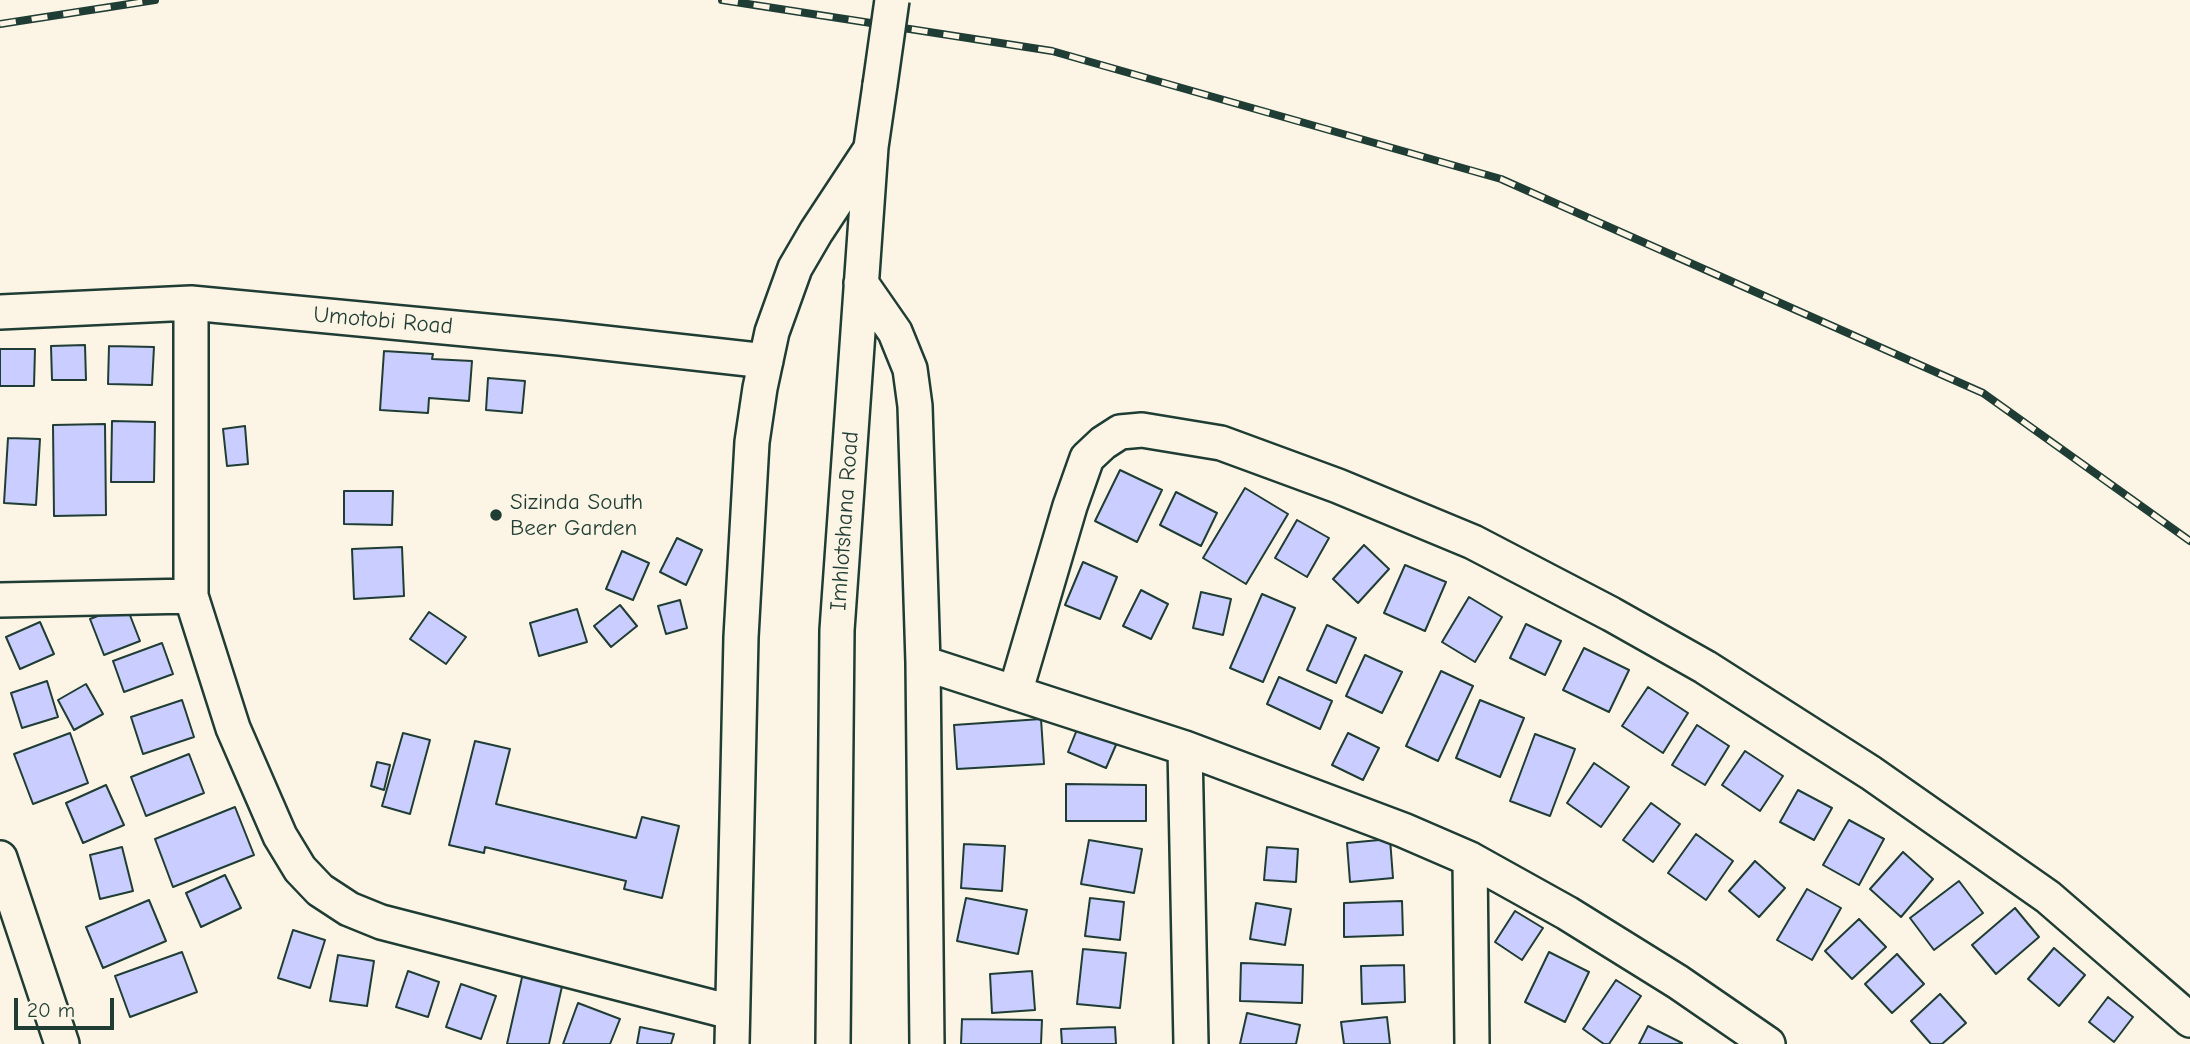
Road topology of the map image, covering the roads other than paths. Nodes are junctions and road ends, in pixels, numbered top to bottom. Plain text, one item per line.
1 (892, 0) edge
2 (871, 148) junction
3 (861, 282) junction
4 (191, 303) junction
5 (0, 312) edge
6 (766, 361) junction
7 (191, 596) junction
8 (0, 600) edge
9 (923, 663) junction
10 (1015, 693) junction
11 (1185, 748) junction
12 (0, 858) edge
13 (1471, 859) junction
14 (2190, 1020) edge
15 (732, 1028) edge
16 (62, 1044) edge
17 (833, 1044) edge
18 (927, 1044) edge
19 (1191, 1044) edge
20 (1472, 1044) edge
21 (1768, 1044) edge

1 - 2 street, Imhlotshana Road, bridge
2 - 3 street, Imhlotshana Road
2 - 6 street
3 - 9 street
3 - 17 street, Imhlotshana Road
4 - 5 street, Umotobi Road
4 - 6 street, Umotobi Road
4 - 7 street
6 - 15 street
7 - 8 street
7 - 15 street
9 - 10 street
9 - 18 street
10 - 11 street
10 - 14 street
11 - 13 street
11 - 19 street
12 - 16 street
13 - 20 street
13 - 21 street

